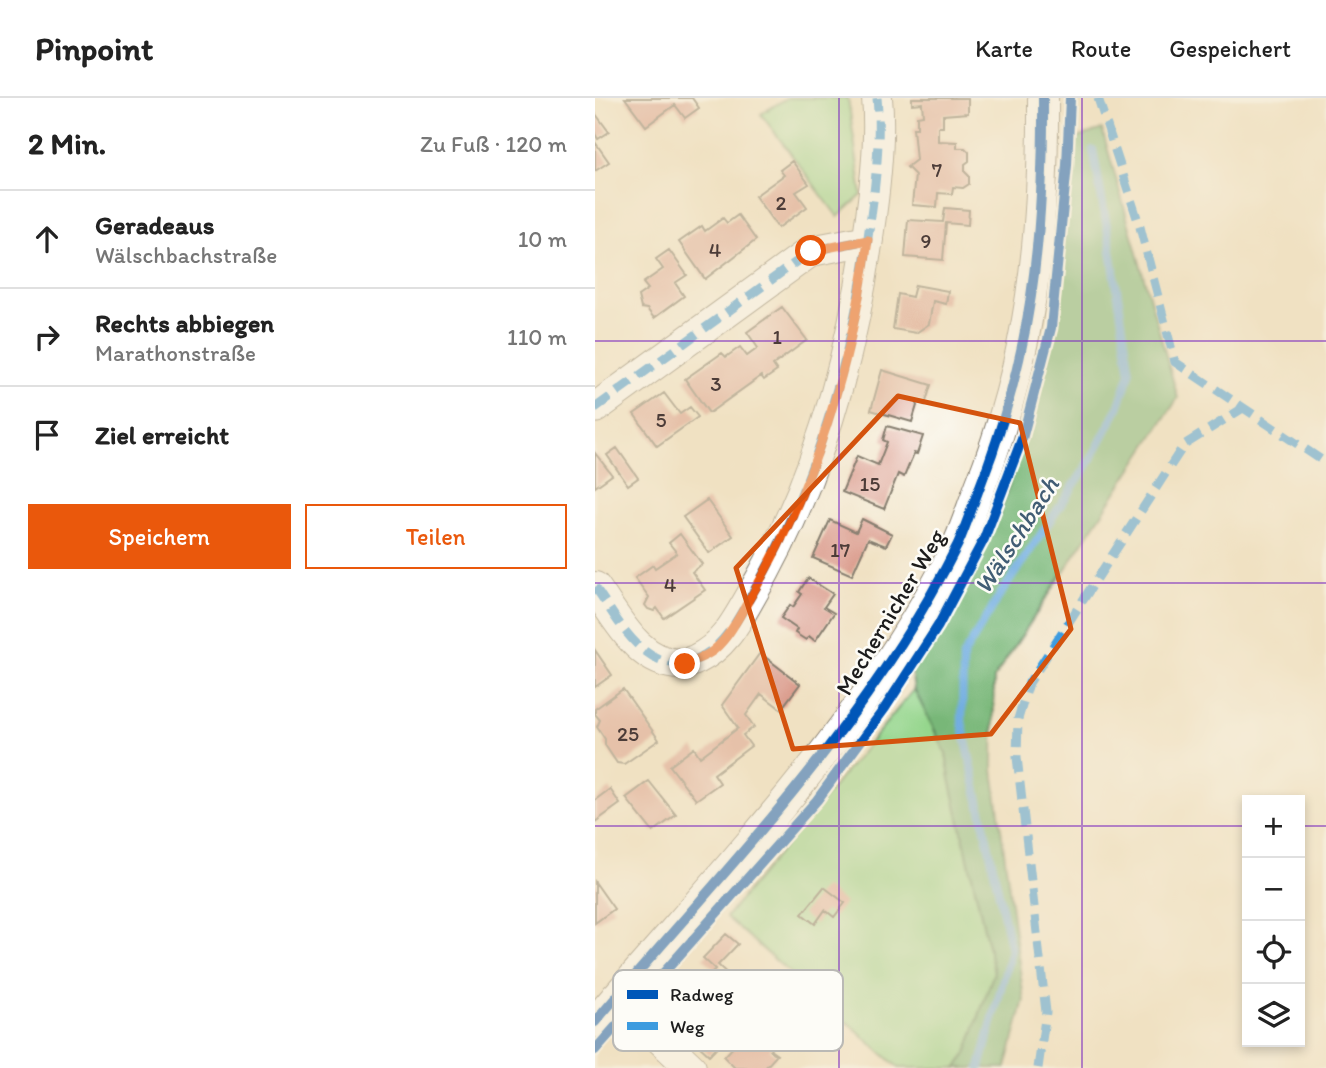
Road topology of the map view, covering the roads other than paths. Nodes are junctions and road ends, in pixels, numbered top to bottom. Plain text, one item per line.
1 (877, 98) edge
2 (1043, 98) edge
3 (868, 240) junction
4 (595, 408) edge
5 (595, 587) edge
6 (640, 970) edge
7 (613, 1001) edge
8 (595, 1022) edge
9 (673, 1051) edge
10 (691, 1068) edge

1 - 3 street
2 - 6 street, Mechernicher Weg
3 - 4 street
3 - 5 street
7 - 8 street, Mechernicher Weg
9 - 10 street

